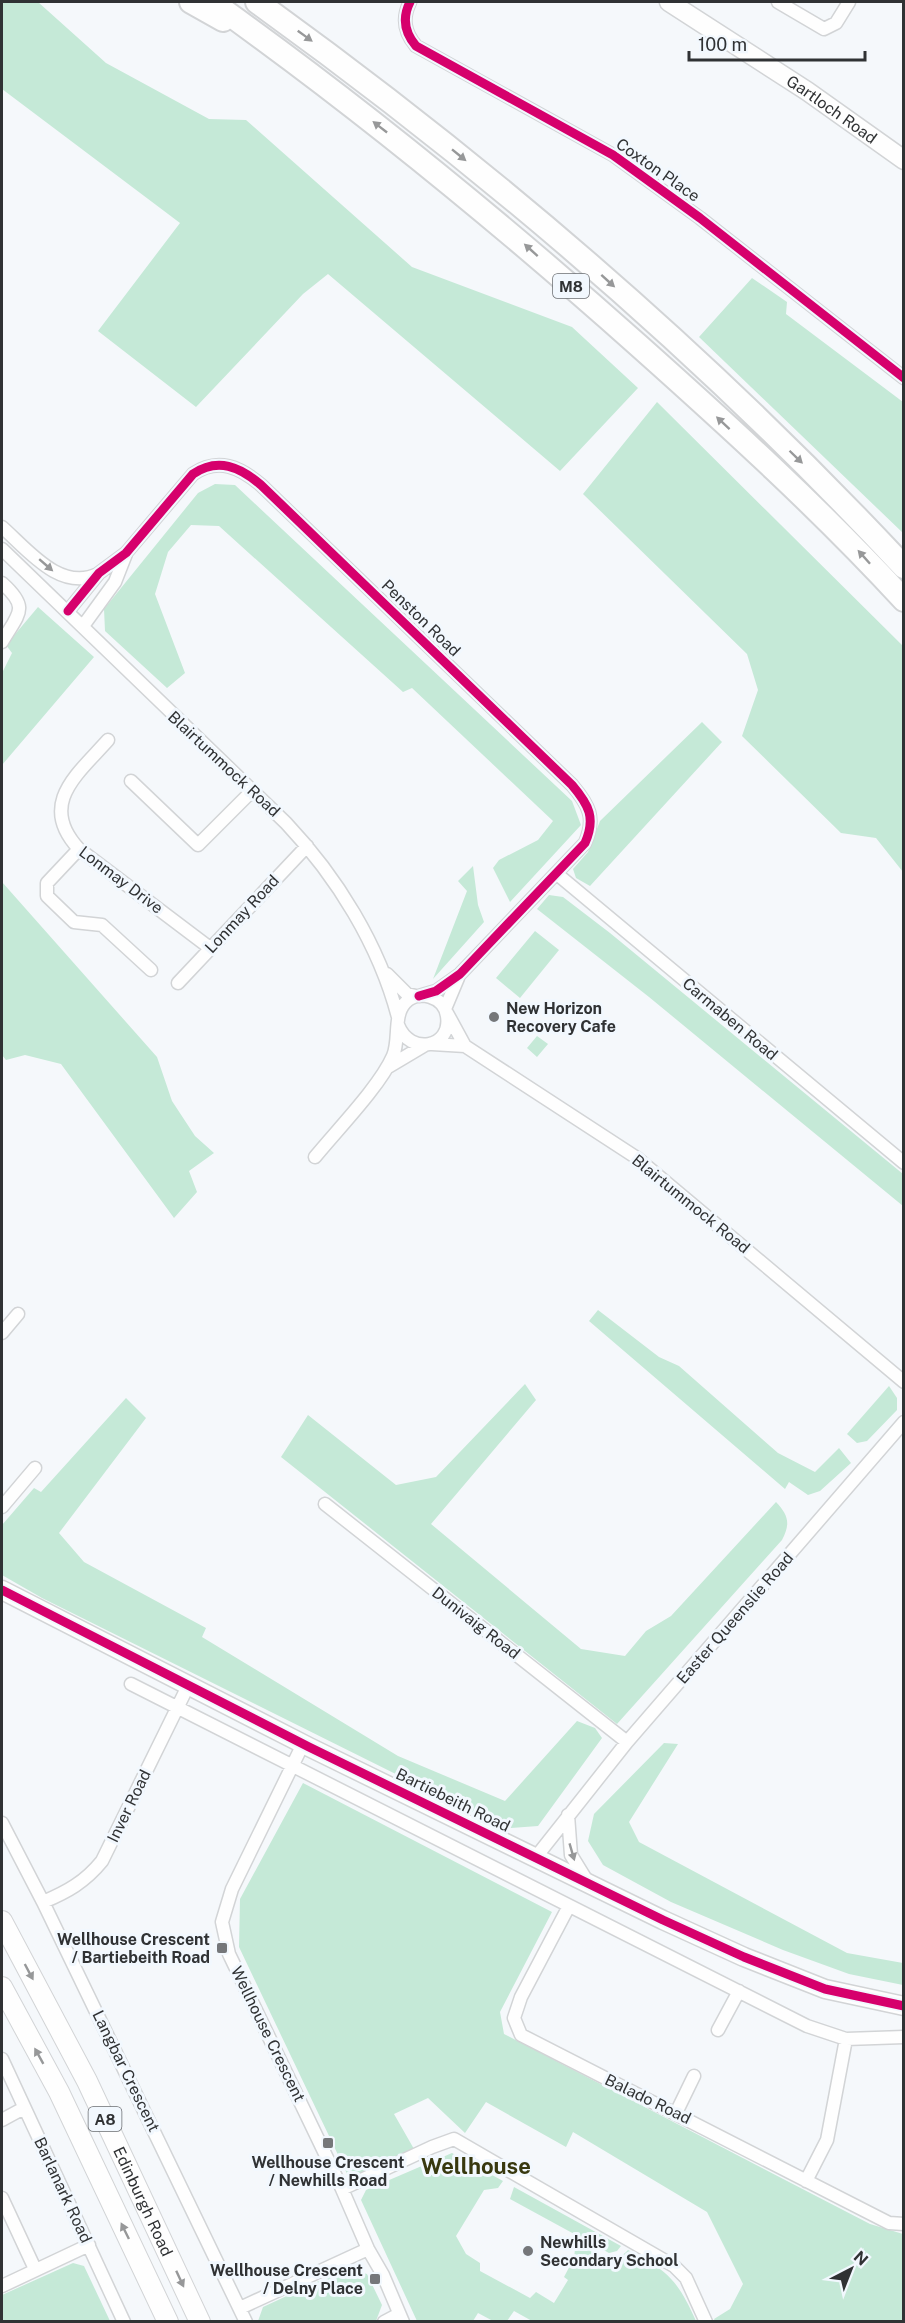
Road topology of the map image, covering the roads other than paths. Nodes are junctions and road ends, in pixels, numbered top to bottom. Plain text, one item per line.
1 (191, 2) edge
2 (212, 2) edge
3 (257, 2) edge
4 (410, 2) edge
5 (669, 2) edge
6 (778, 2) edge
7 (849, 2) edge
8 (297, 62) junction
9 (902, 154) edge
10 (903, 378) edge
11 (2, 527) edge
12 (2, 533) edge
13 (2, 549) edge
14 (126, 553) junction
15 (903, 567) edge
16 (99, 573) junction
17 (2, 583) edge
18 (40, 584) junction
19 (903, 600) edge
20 (68, 611) junction
21 (83, 626) junction
22 (2, 642) edge
23 (108, 740) dead end
24 (131, 781) dead end
25 (252, 791) junction
26 (307, 846) junction
27 (79, 849) junction
28 (557, 874) junction
29 (210, 948) junction
30 (381, 966) junction
31 (151, 970) dead end
32 (460, 974) junction
33 (178, 982) dead end
34 (417, 996) junction
35 (446, 1011) junction
36 (398, 1021) junction
37 (429, 1045) junction
38 (465, 1046) junction
39 (387, 1068) junction
40 (315, 1157) dead end
41 (903, 1163) edge
42 (18, 1314) dead end
43 (2, 1333) edge
44 (903, 1382) edge
45 (903, 1422) edge
46 (35, 1468) dead end
47 (325, 1504) dead end
48 (2, 1507) edge
49 (2, 1590) edge
50 (131, 1684) dead end
51 (188, 1686) junction
52 (178, 1707) junction
53 (627, 1742) junction
54 (303, 1744) junction
55 (293, 1765) junction
56 (568, 1815) junction
57 (2, 1823) edge
58 (536, 1857) junction
59 (589, 1884) junction
60 (43, 1902) junction
61 (569, 1906) junction
62 (2, 1921) edge
63 (2, 1987) edge
64 (738, 1991) junction
65 (903, 2006) edge
66 (718, 2030) dead end
67 (903, 2037) edge
68 (846, 2039) junction
69 (2, 2059) edge
70 (694, 2076) dead end
71 (24, 2108) junction
72 (676, 2113) junction
73 (2, 2120) edge
74 (806, 2181) junction
75 (342, 2189) junction
76 (3, 2206) edge
77 (903, 2224) edge
78 (89, 2245) junction
79 (368, 2249) junction
80 (35, 2269) junction
81 (2, 2286) edge
82 (240, 2308) junction
83 (401, 2318) edge
84 (124, 2322) edge
85 (168, 2322) edge
86 (200, 2322) edge
87 (246, 2322) edge
88 (384, 2322) edge
89 (706, 2322) edge

1 - 8 highway
2 - 8 highway, M8
3 -> 15 highway, M8
4 - 10 street, Coxton Place
5 - 9 street, Gartloch Road
6 - 7 street
19 -> 8 highway, M8
11 -> 16 street
12 - 18 street, Blairtummock Road
13 - 18 street, Blairtummock Road
14 - 16 street, Penston Road
14 - 21 street, Penston Road
14 - 28 street, Penston Road
16 - 20 street, Penston Road
17 - 22 street
18 - 20 street, Blairtummock Road
20 - 21 street, Blairtummock Road
21 - 25 street, Blairtummock Road
23 - 27 street, Lonmay Drive
24 - 25 street
25 - 26 street, Blairtummock Road
26 - 29 street, Lonmay Road
26 - 30 street, Blairtummock Road
27 - 29 street, Lonmay Drive
27 - 31 street
28 - 32 street, Penston Road
28 - 41 street, Carmaben Road
29 - 33 street, Lonmay Road
30 - 34 street, Blairtummock Road
30 - 36 street, Blairtummock Road
32 - 34 street
32 - 35 street
34 - 35 street
34 - 36 street
35 - 37 street
35 - 38 street, Blairtummock Road
36 - 37 street
36 - 39 street
37 - 38 street, Blairtummock Road
37 - 39 street
38 - 44 street, Blairtummock Road
39 - 40 street
42 - 43 street
45 - 53 street, Easter Queenslie Road
46 - 48 street
47 - 53 street, Dunivaig Road
49 - 51 street, Bartiebeith Road
50 - 52 street
51 - 52 street, Inver Road
51 - 54 street, Bartiebeith Road
52 - 55 street
52 - 60 street, Inver Road
53 - 56 street, Easter Queenslie Road
54 - 55 street, Wellhouse Crescent
54 - 58 street, Bartiebeith Road
55 - 61 street
55 - 75 street, Wellhouse Crescent
56 - 58 street, Easter Queenslie Road
56 -> 59 street
57 - 60 street, Langbar Crescent
58 - 59 street, Bartiebeith Road
59 - 65 street, Bartiebeith Road
60 - 82 street, Langbar Crescent
61 - 64 street
61 - 72 street, Balado Road
62 -> 86 main road, Edinburgh Road / A8
85 -> 63 main road, Edinburgh Road / A8
64 - 66 street
64 - 68 street
67 - 68 street
68 - 74 street
69 - 71 street, Barlanark Road
70 - 72 street
71 - 73 street
71 - 78 street, Barlanark Road
72 - 74 street, Balado Road
74 - 77 street, Balado Road
75 - 79 street, Wellhouse Crescent
75 - 89 street
76 - 80 street
78 - 80 street
78 - 84 street, Barlanark Road
79 - 82 street
79 - 83 street, Wellhouse Crescent
80 - 81 street
82 - 87 street, Langbar Crescent
83 - 88 street

